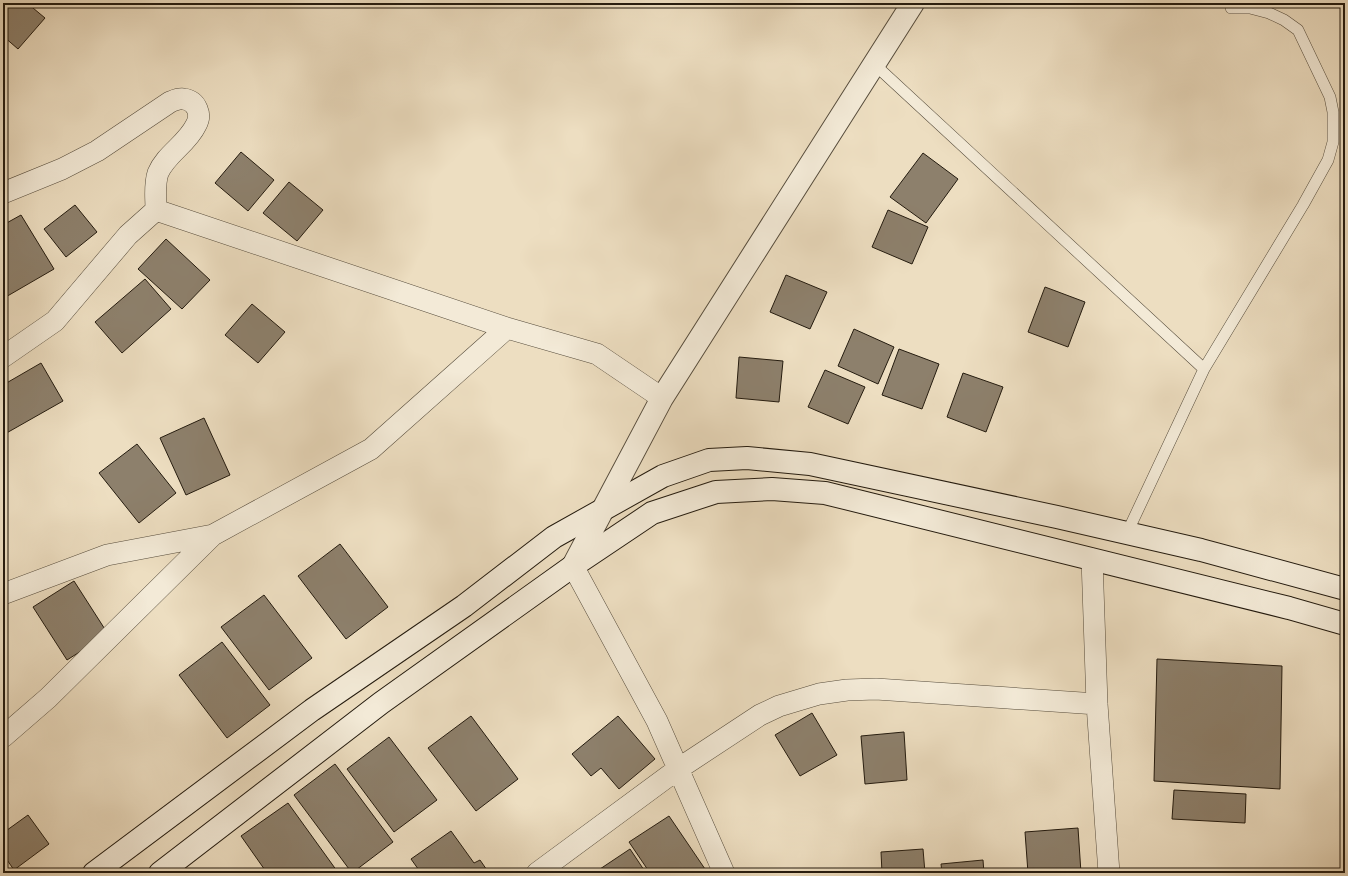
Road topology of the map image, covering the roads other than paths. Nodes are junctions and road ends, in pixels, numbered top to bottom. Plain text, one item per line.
1 (913, 3) edge
2 (1231, 8) dead end
3 (873, 63) junction
4 (3, 193) edge
5 (156, 210) junction
6 (507, 328) junction
7 (3, 357) edge
8 (1204, 369) junction
9 (662, 398) junction
10 (604, 507) junction
11 (1127, 533) junction
12 (213, 535) junction
13 (1092, 559) junction
14 (573, 566) junction
15 (1345, 589) edge
16 (3, 594) edge
17 (1345, 624) edge
18 (1097, 704) junction
19 (3, 737) edge
20 (678, 769) junction
21 (94, 873) edge
22 (160, 873) edge
23 (537, 873) edge
24 (724, 873) edge
25 (1109, 873) edge

1 - 3 main road
2 - 8 lane
3 - 8 lane
3 - 9 main road
4 - 5 street
5 - 6 street
5 - 7 street
6 - 9 street
6 - 12 street
8 - 11 lane
9 - 10 main road
10 - 11 main road
10 - 14 main road
10 - 21 main road
11 - 15 main road
12 - 16 street
12 - 19 street
13 - 14 main road
13 - 17 main road
13 - 18 street
14 - 20 street
14 - 22 main road
18 - 20 street
18 - 25 street
20 - 23 street
20 - 24 street

